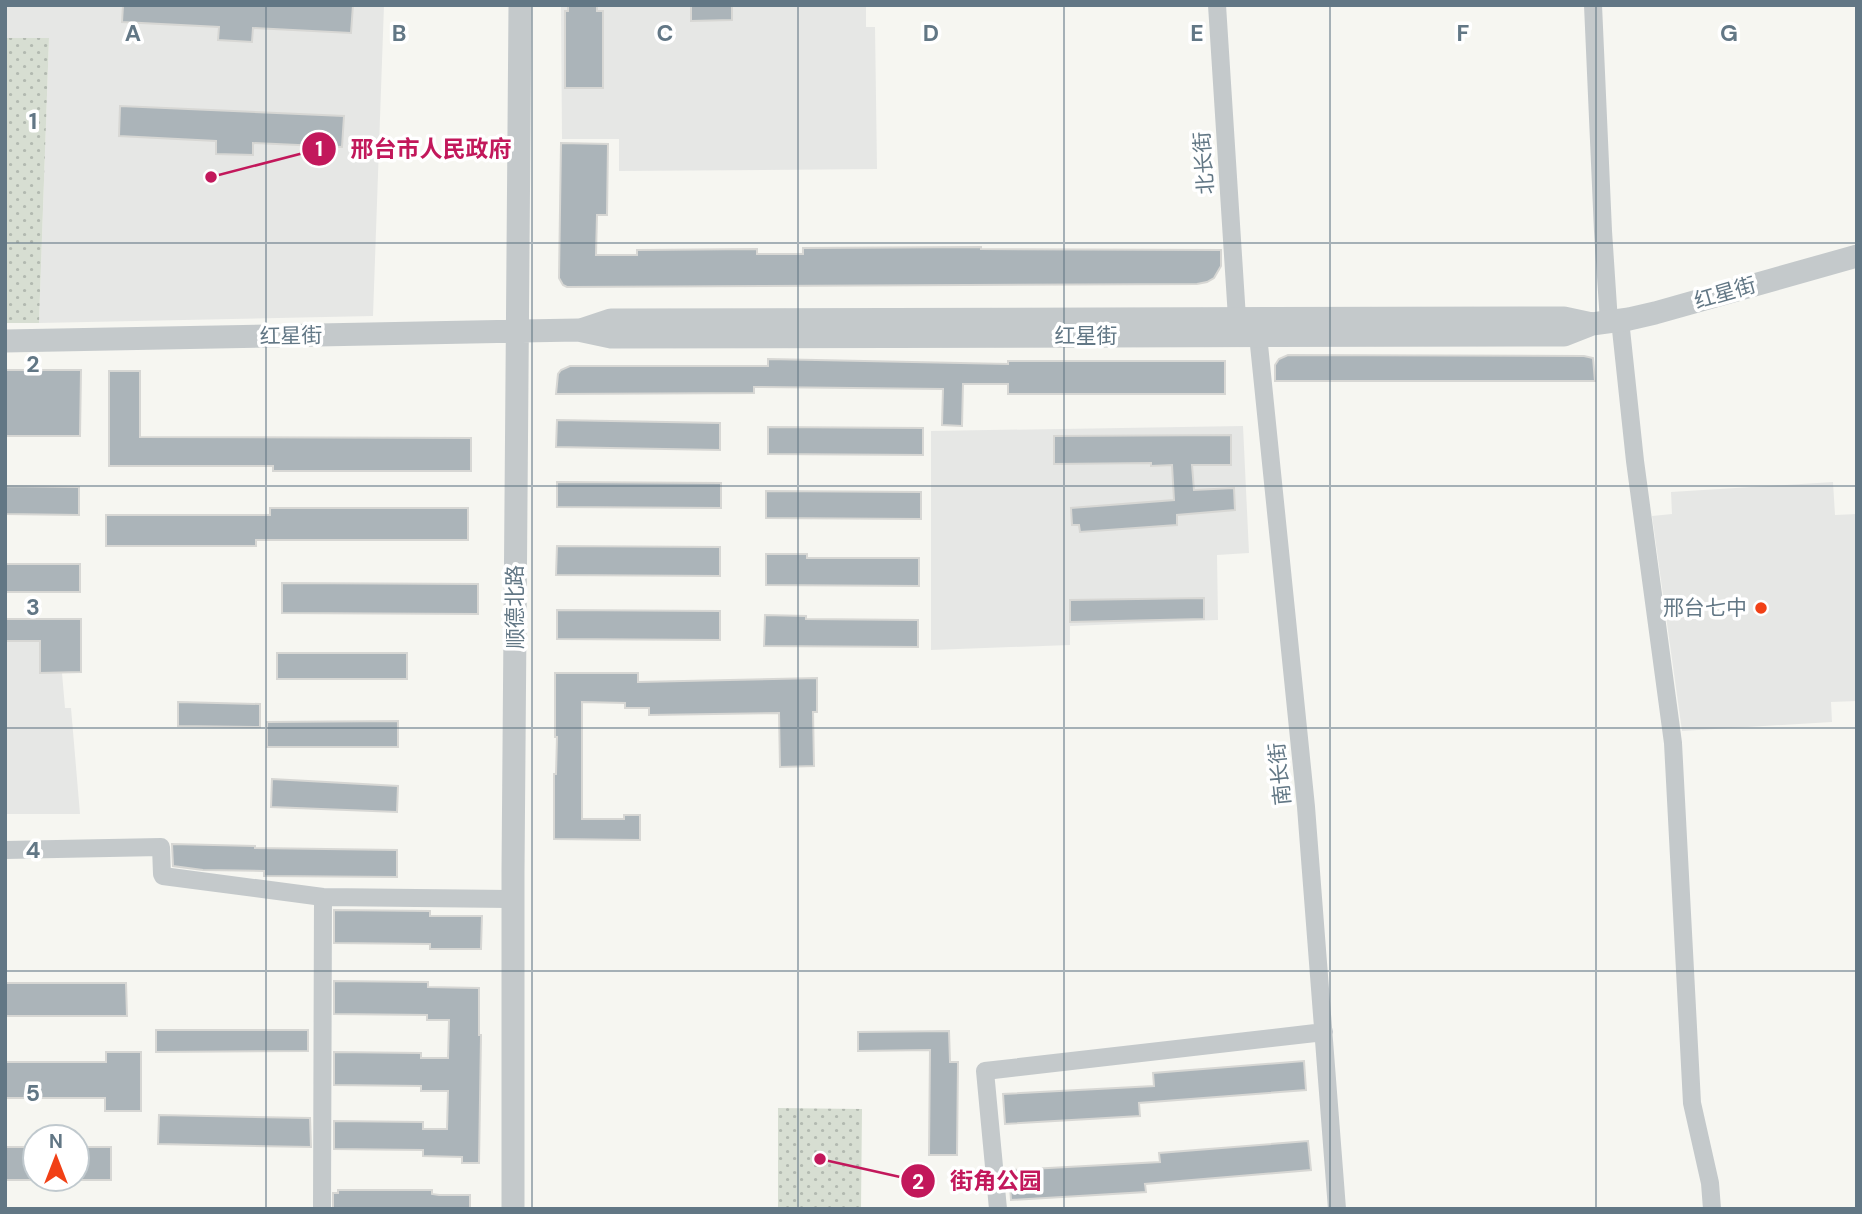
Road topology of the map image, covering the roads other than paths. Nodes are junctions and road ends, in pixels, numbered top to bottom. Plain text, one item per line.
1 (520, 5) edge
2 (1217, 5) edge
3 (1594, 5) edge
4 (1857, 256) edge
5 (1237, 318) junction
6 (1607, 322) junction
7 (578, 330) junction
8 (517, 332) junction
9 (1258, 335) junction
10 (5, 341) edge
11 (5, 850) edge
12 (323, 897) junction
13 (513, 899) junction
14 (1324, 1032) junction
15 (322, 1209) edge
16 (513, 1209) edge
17 (998, 1209) edge
18 (1337, 1209) edge
19 (1712, 1209) edge

1 - 8 street, 顺德北路
2 - 5 street, 北长街
3 - 6 street
4 - 6 street, 红星街
5 - 6 street, 红星街
5 - 7 street, 红星街
6 - 9 street, 红星街
6 - 19 street
7 - 8 street, 红星街
7 - 9 street, 红星街
8 - 10 street, 红星街
8 - 13 street, 顺德北路
9 - 14 street, 南长街
11 - 12 street
12 - 13 street
12 - 15 street
13 - 16 street, 顺德北路
14 - 17 street
14 - 18 street, 南长街

